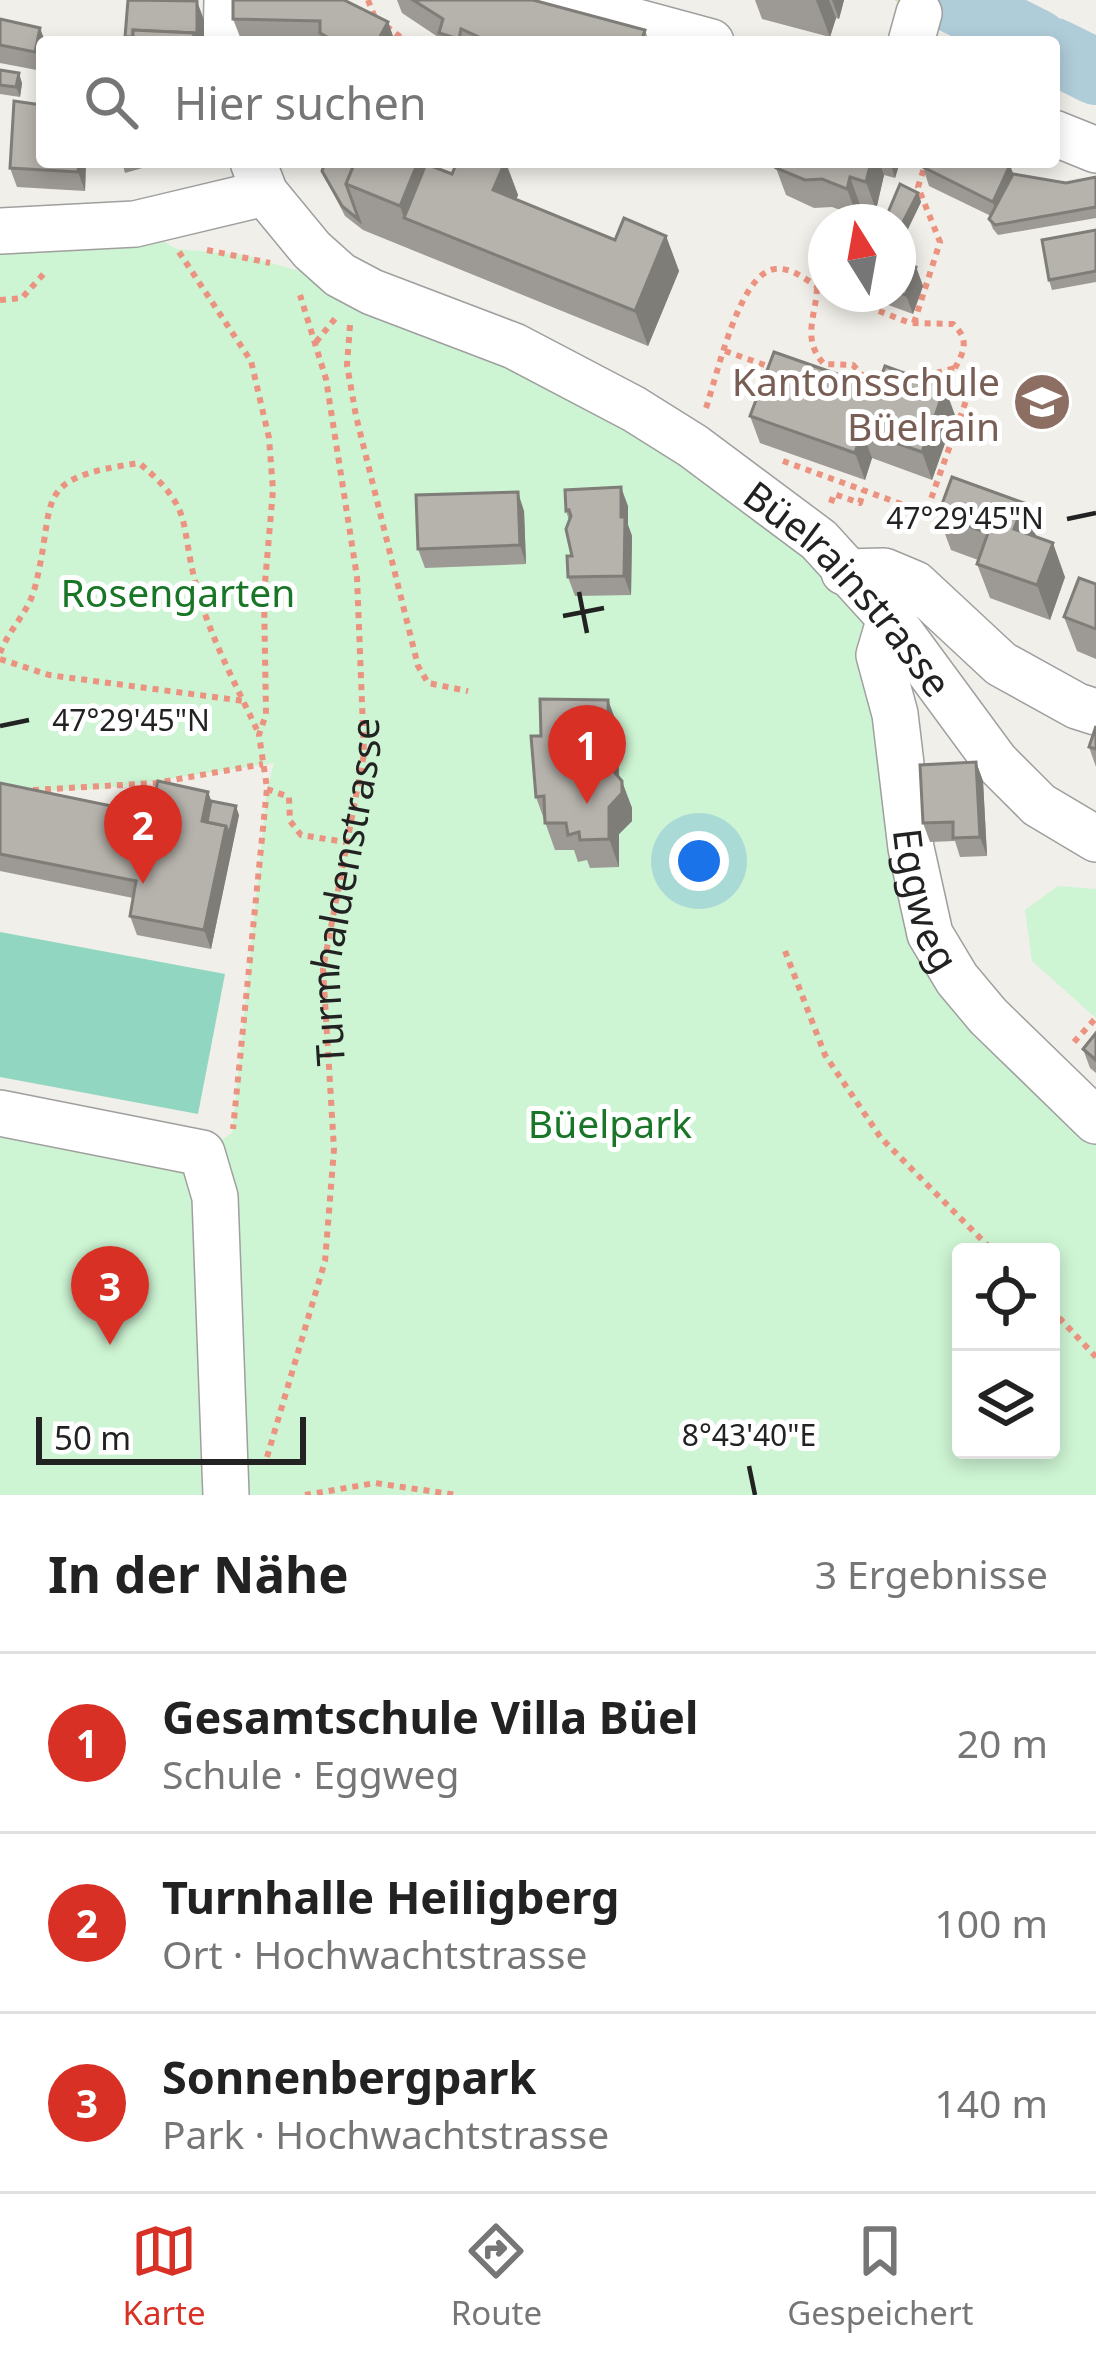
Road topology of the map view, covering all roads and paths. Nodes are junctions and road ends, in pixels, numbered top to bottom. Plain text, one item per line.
1 (227, 0) edge
2 (368, 0) edge
3 (556, 0) edge
4 (226, 36) edge
5 (398, 36) edge
6 (689, 36) edge
7 (1060, 136) edge
8 (1096, 150) edge
9 (924, 168) edge
10 (259, 177) edge
11 (0, 231) edge
12 (176, 249) dead end
13 (208, 250) dead end
14 (267, 262) dead end
15 (808, 281) edge
16 (297, 286) dead end
17 (816, 312) edge
18 (884, 312) edge
19 (914, 323) junction
20 (316, 342) junction
21 (725, 351) junction
22 (955, 368) junction
23 (715, 381) dead end
24 (772, 385) edge
25 (766, 455) dead end
26 (864, 490) junction
27 (860, 503) dead end
28 (844, 572) junction
29 (890, 618) junction
30 (0, 656) edge
31 (468, 691) dead end
32 (244, 701) junction
33 (1096, 712) edge
34 (260, 735) junction
35 (262, 764) junction
36 (267, 788) junction
37 (17, 789) edge
38 (1096, 839) edge
39 (345, 842) junction
40 (785, 951) dead end
41 (0, 1113) edge
42 (1096, 1121) edge
43 (202, 1153) junction
44 (985, 1243) edge
45 (1060, 1319) edge
46 (1096, 1358) edge
47 (226, 1494) edge
48 (305, 1495) edge
49 (457, 1495) edge

1 - 4 street
2 - 5 path
3 - 6 street
7 - 8 street
9 - 19 path
10 - 11 street
10 - 28 street, Büelrainstrasse
12 - 34 path
13 - 14 path
15 - 21 path
16 - 20 path, Turmhaldenstrasse
17 - 22 path
18 - 19 path
19 - 22 path
20 - 31 path
20 - 39 path, Turmhaldenstrasse
21 - 23 path
21 - 24 path
22 - 26 path
25 - 26 path
26 - 27 path
28 - 29 street, Büelrainstrasse
28 - 33 street
29 - 38 street, Büelrainstrasse
29 - 42 street, Eggweg
30 - 32 path
30 - 32 path
32 - 34 path
34 - 35 path
35 - 36 path
35 - 37 path
36 - 39 path
36 - 43 path
39 - 47 path, Turmhaldenstrasse
40 - 44 path
41 - 43 street
43 - 47 street
45 - 46 path
48 - 49 path

